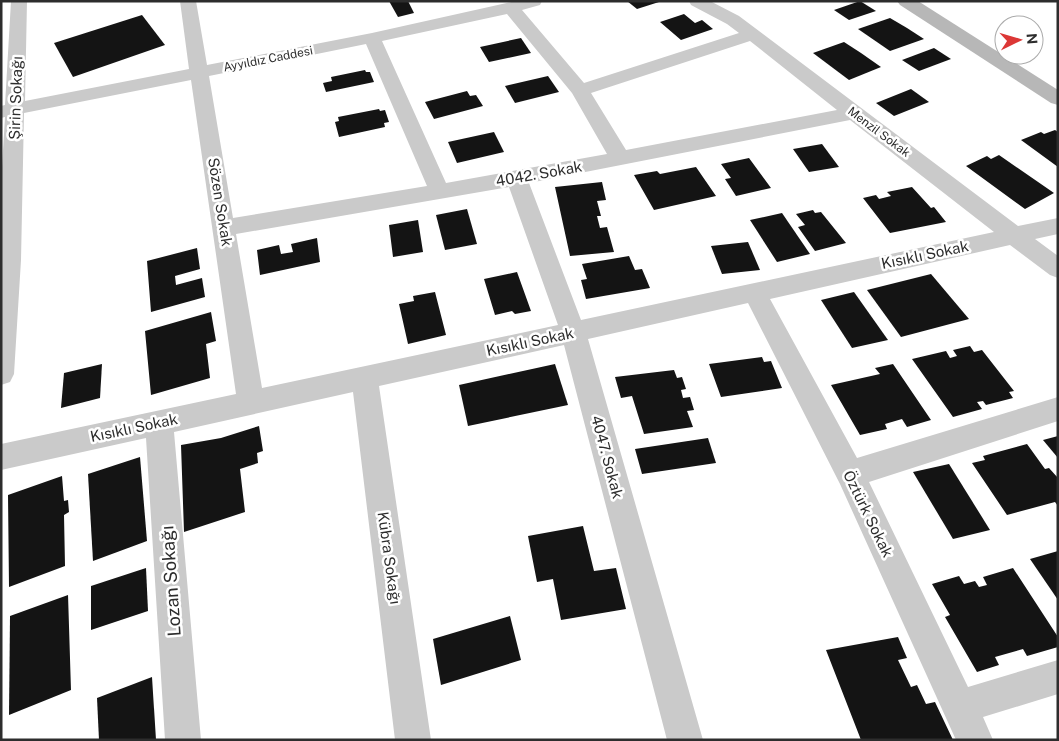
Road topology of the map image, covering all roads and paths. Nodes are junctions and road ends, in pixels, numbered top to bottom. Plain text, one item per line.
1 (19, 1) edge
2 (188, 1) edge
3 (534, 1) edge
4 (697, 1) edge
5 (906, 1) edge
6 (511, 8) junction
7 (752, 35) junction
8 (372, 38) junction
9 (200, 73) junction
10 (580, 90) junction
11 (1058, 99) edge
12 (9, 111) edge
13 (853, 113) junction
14 (621, 158) junction
15 (516, 178) junction
16 (440, 192) junction
17 (1058, 226) edge
18 (224, 228) junction
19 (1014, 236) junction
20 (1058, 269) edge
21 (754, 292) junction
22 (573, 332) junction
23 (1, 374) edge
24 (364, 377) junction
25 (251, 402) junction
26 (1058, 410) edge
27 (159, 422) junction
28 (1, 457) edge
29 (850, 474) junction
30 (1058, 677) edge
31 (960, 707) junction
32 (183, 740) edge
33 (413, 740) edge
34 (685, 740) edge
35 (975, 740) edge

1 - 12 street, Şirin Sokağı
2 - 9 street, Sözen Sokak
3 - 6 street, Ayyıldız Caddesi
4 - 7 street, Menzil Sokak
5 - 11 main road
6 - 8 street, Ayyıldız Caddesi
6 - 10 street
7 - 10 street
7 - 13 street, Menzil Sokak
8 - 9 street, Ayyıldız Caddesi
8 - 16 street
9 - 12 street, Ayyıldız Caddesi
9 - 18 street, Sözen Sokak
10 - 14 street
12 - 23 street, Şirin Sokağı
13 - 14 street, 4042. Sokak
13 - 19 street, Menzil Sokak
14 - 15 street, 4042. Sokak
15 - 16 street, 4042. Sokak
15 - 22 street, 4047. Sokak
16 - 18 street, 4042. Sokak
17 - 19 street, Kısıklı Sokak
18 - 25 street, Sözen Sokak
19 - 20 street, Menzil Sokak
19 - 21 street, Kısıklı Sokak
21 - 22 street, Kısıklı Sokak
21 - 29 street, Öztürk Sokak
22 - 24 street, Kısıklı Sokak
22 - 34 street, 4047. Sokak
24 - 25 street, Kısıklı Sokak
24 - 33 street, Kübra Sokağı
25 - 27 street, Kısıklı Sokak
26 - 29 street
27 - 28 street, Kısıklı Sokak
27 - 32 street, Lozan Sokağı
29 - 31 street, Öztürk Sokak
30 - 31 street
31 - 35 street, Öztürk Sokak

